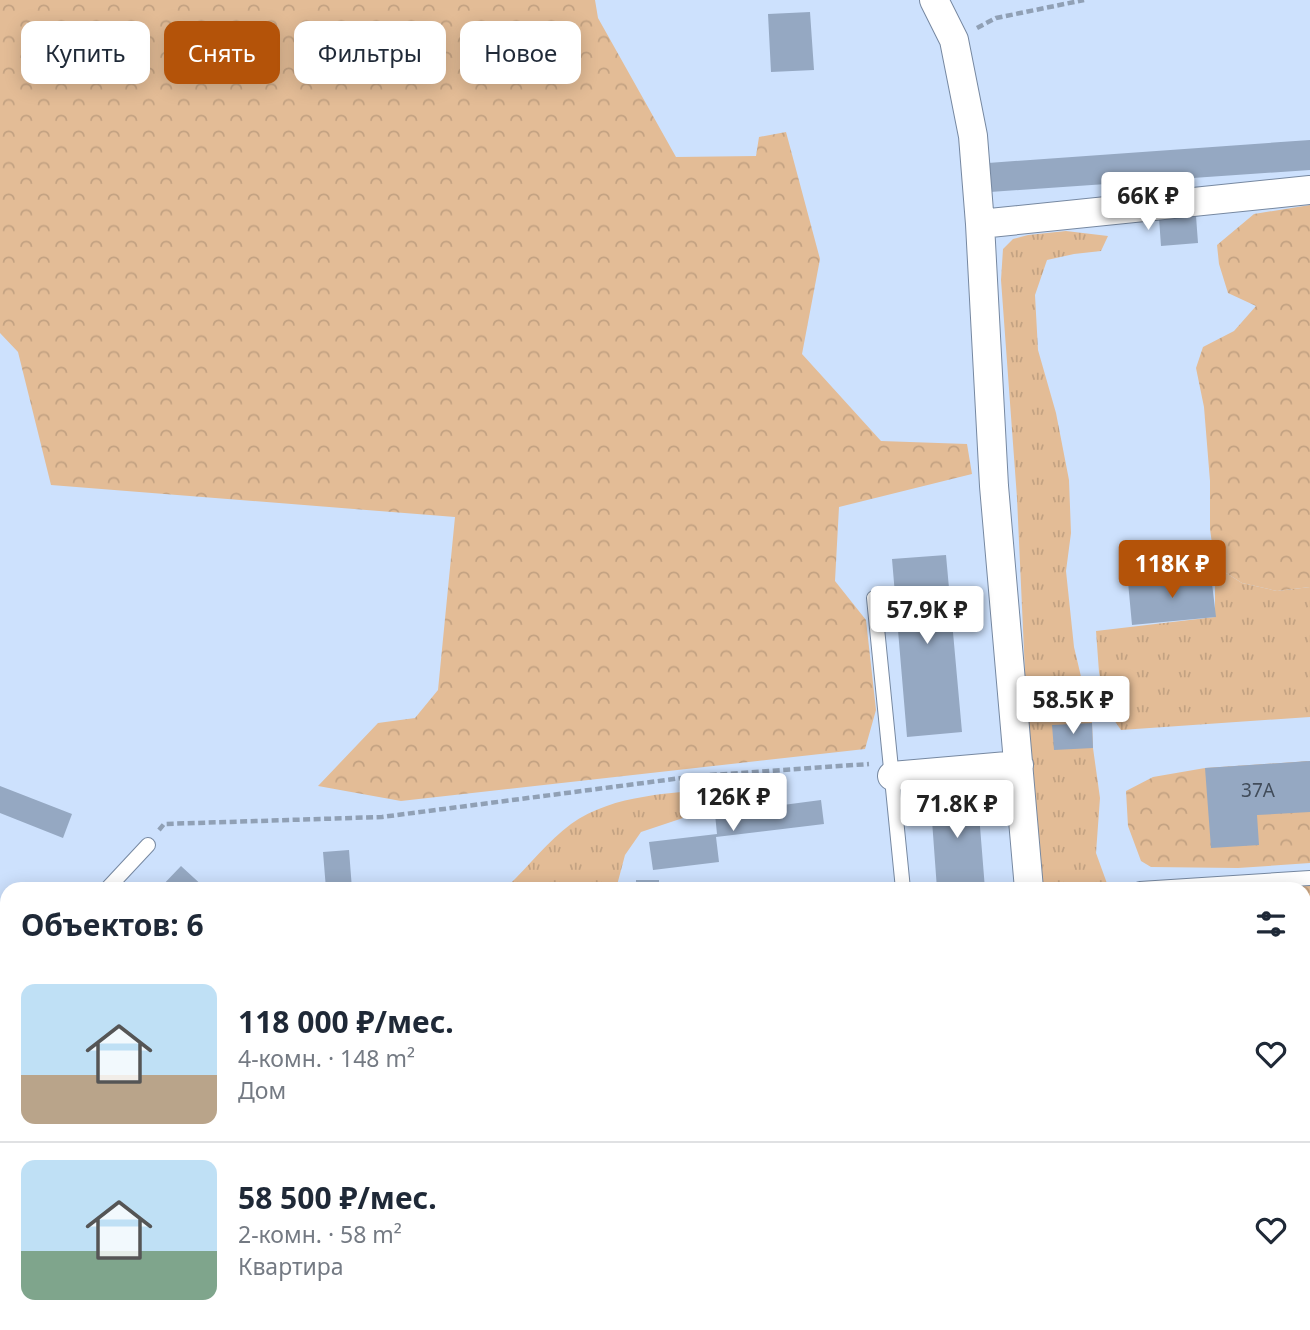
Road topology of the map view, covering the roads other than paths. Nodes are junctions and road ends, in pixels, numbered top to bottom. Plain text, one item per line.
1 (934, 0) edge
2 (1310, 190) edge
3 (980, 224) junction
4 (874, 598) dead end
5 (1019, 765) junction
6 (891, 769) junction
7 (148, 845) road end
8 (1310, 878) edge
9 (114, 882) edge
10 (902, 882) edge
11 (1028, 882) edge
12 (1248, 882) edge

1 - 3 street
2 - 3 street
3 - 5 street
4 - 6 lane
5 - 6 street
5 - 11 street
6 - 10 lane
7 - 9 lane
8 - 12 lane

